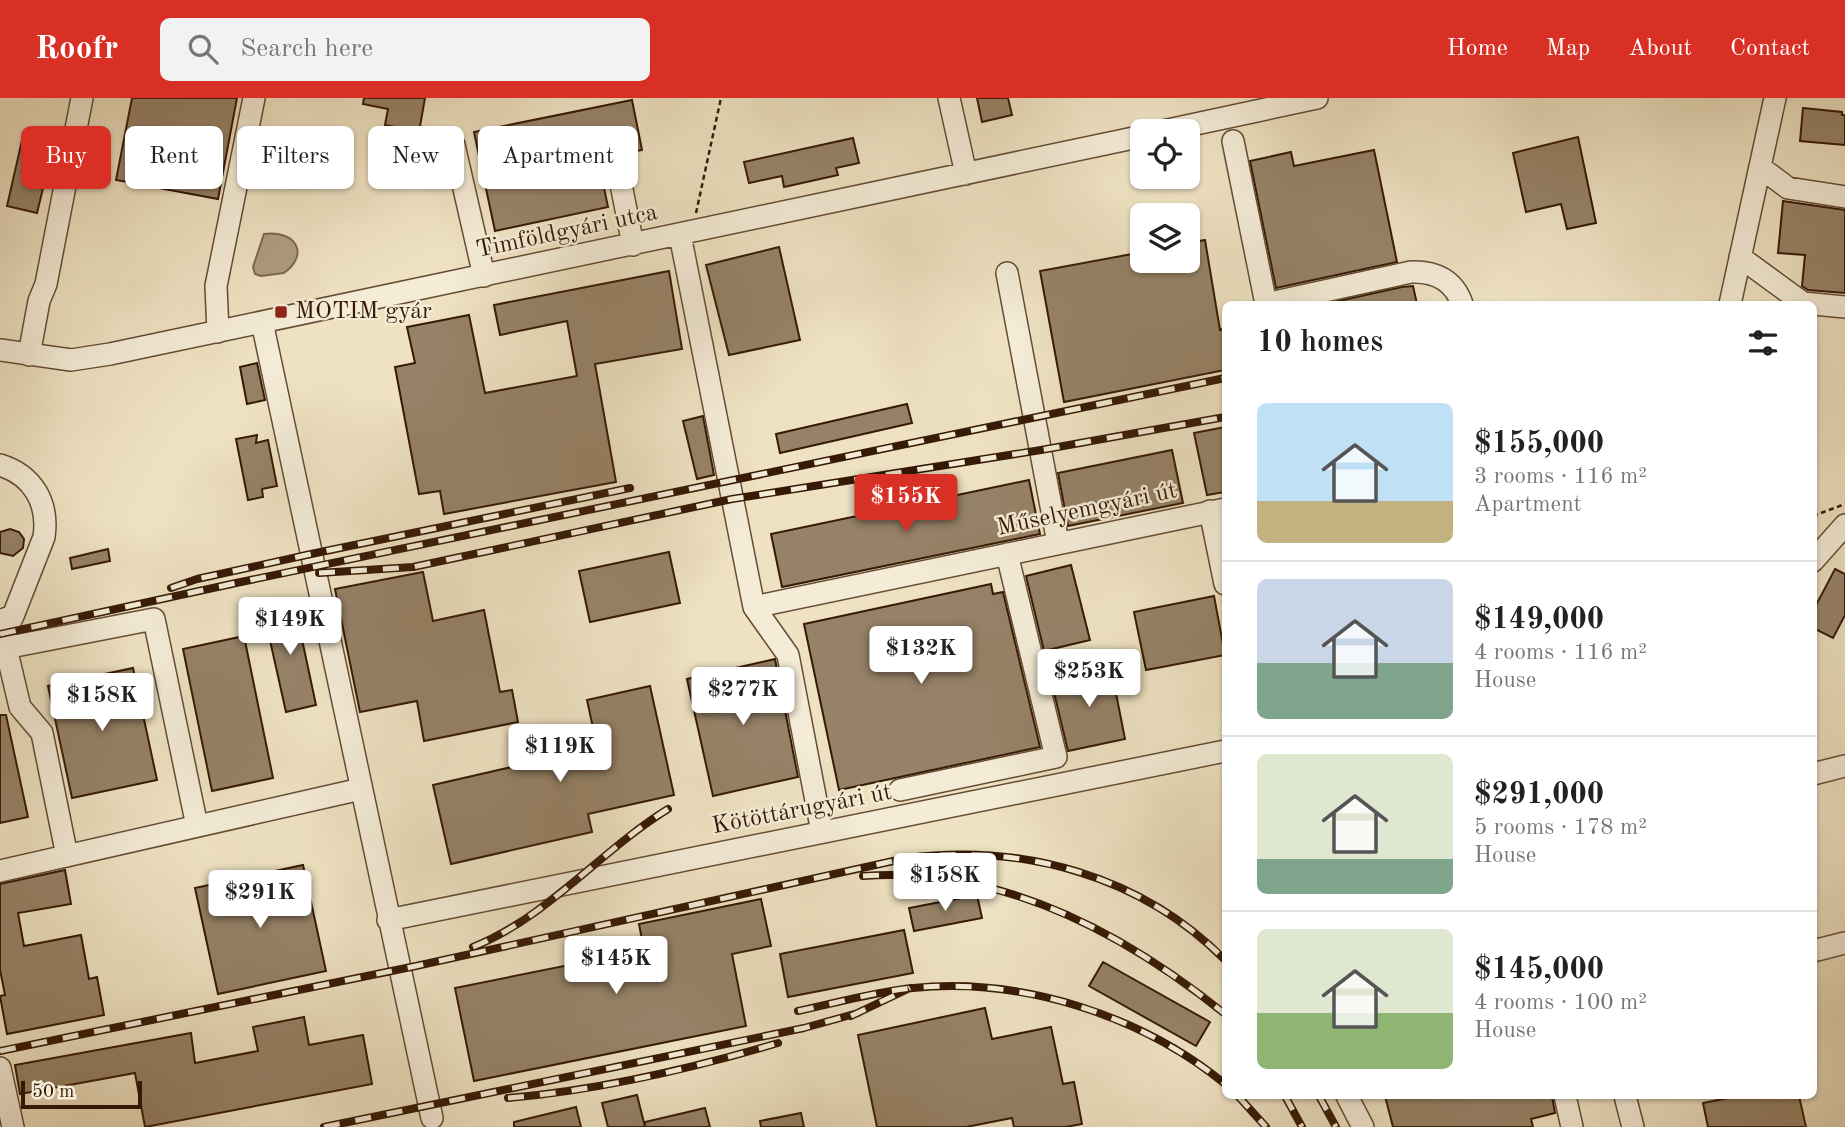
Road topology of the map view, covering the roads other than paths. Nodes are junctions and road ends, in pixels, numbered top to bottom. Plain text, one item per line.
1 (82, 98) edge
2 (254, 98) edge
3 (949, 98) edge
4 (1317, 98) edge
5 (1775, 98) edge
6 (1200, 123) edge
7 (1130, 139) edge
8 (1233, 141) dead end
9 (1760, 167) junction
10 (966, 174) junction
11 (464, 189) edge
12 (622, 189) edge
13 (1845, 197) edge
14 (686, 234) junction
15 (633, 245) junction
16 (1740, 257) junction
17 (1007, 273) dead end
18 (484, 276) junction
19 (1265, 301) edge
20 (1281, 301) edge
21 (1460, 301) edge
22 (1731, 301) edge
23 (1800, 301) edge
24 (1817, 304) edge
25 (1845, 307) edge
26 (262, 322) junction
27 (218, 332) junction
28 (0, 350) edge
29 (29, 355) junction
30 (0, 465) edge
31 (1217, 510) edge
32 (1845, 525) edge
33 (1058, 543) junction
34 (1007, 554) junction
35 (1222, 556) edge
36 (1817, 556) edge
37 (754, 607) junction
38 (7, 618) edge
39 (3, 649) edge
40 (1222, 752) edge
41 (1845, 766) edge
42 (1817, 773) edge
43 (361, 789) junction
44 (900, 790) dead end
45 (197, 826) junction
46 (822, 832) junction
47 (68, 856) junction
48 (0, 871) edge
49 (388, 920) junction
50 (1845, 943) edge
51 (1817, 950) edge
52 (0, 1068) edge
53 (1349, 1099) edge
54 (1566, 1099) edge
55 (1626, 1099) edge
56 (432, 1118) dead end
57 (13, 1127) edge
58 (1363, 1127) edge
59 (1573, 1127) edge
60 (1633, 1127) edge

1 - 29 street
2 - 27 street
3 - 10 street
4 - 6 street
5 - 9 street
7 - 10 street, Timföldgyári utca
8 - 19 street
9 - 13 street
9 - 16 street
10 - 14 street, Timföldgyári utca
11 - 18 street
12 - 15 street
14 - 15 street, Timföldgyári utca
14 - 37 street
15 - 18 street, Timföldgyári utca
16 - 22 street
16 - 23 street
17 - 33 street
18 - 26 street, Timföldgyári utca
20 - 21 street
24 - 25 street
26 - 27 street, Timföldgyári utca
26 - 43 street
27 - 29 street, Timföldgyári utca
28 - 29 street, Timföldgyári utca
30 - 38 street
31 - 33 street, Műselyemgyári út
31 - 35 street
32 - 36 street
33 - 34 street, Műselyemgyári út
34 - 37 street, Műselyemgyári út
34 - 44 street
37 - 46 street
38 - 39 street
39 - 45 street
39 - 47 street
40 - 46 street, Kötöttárugyári út
41 - 42 street
43 - 45 street
43 - 49 street
45 - 47 street
46 - 49 street, Kötöttárugyári út
47 - 48 street
49 - 56 street
50 - 51 street
52 - 57 street
53 - 58 street
54 - 59 street
55 - 60 street

